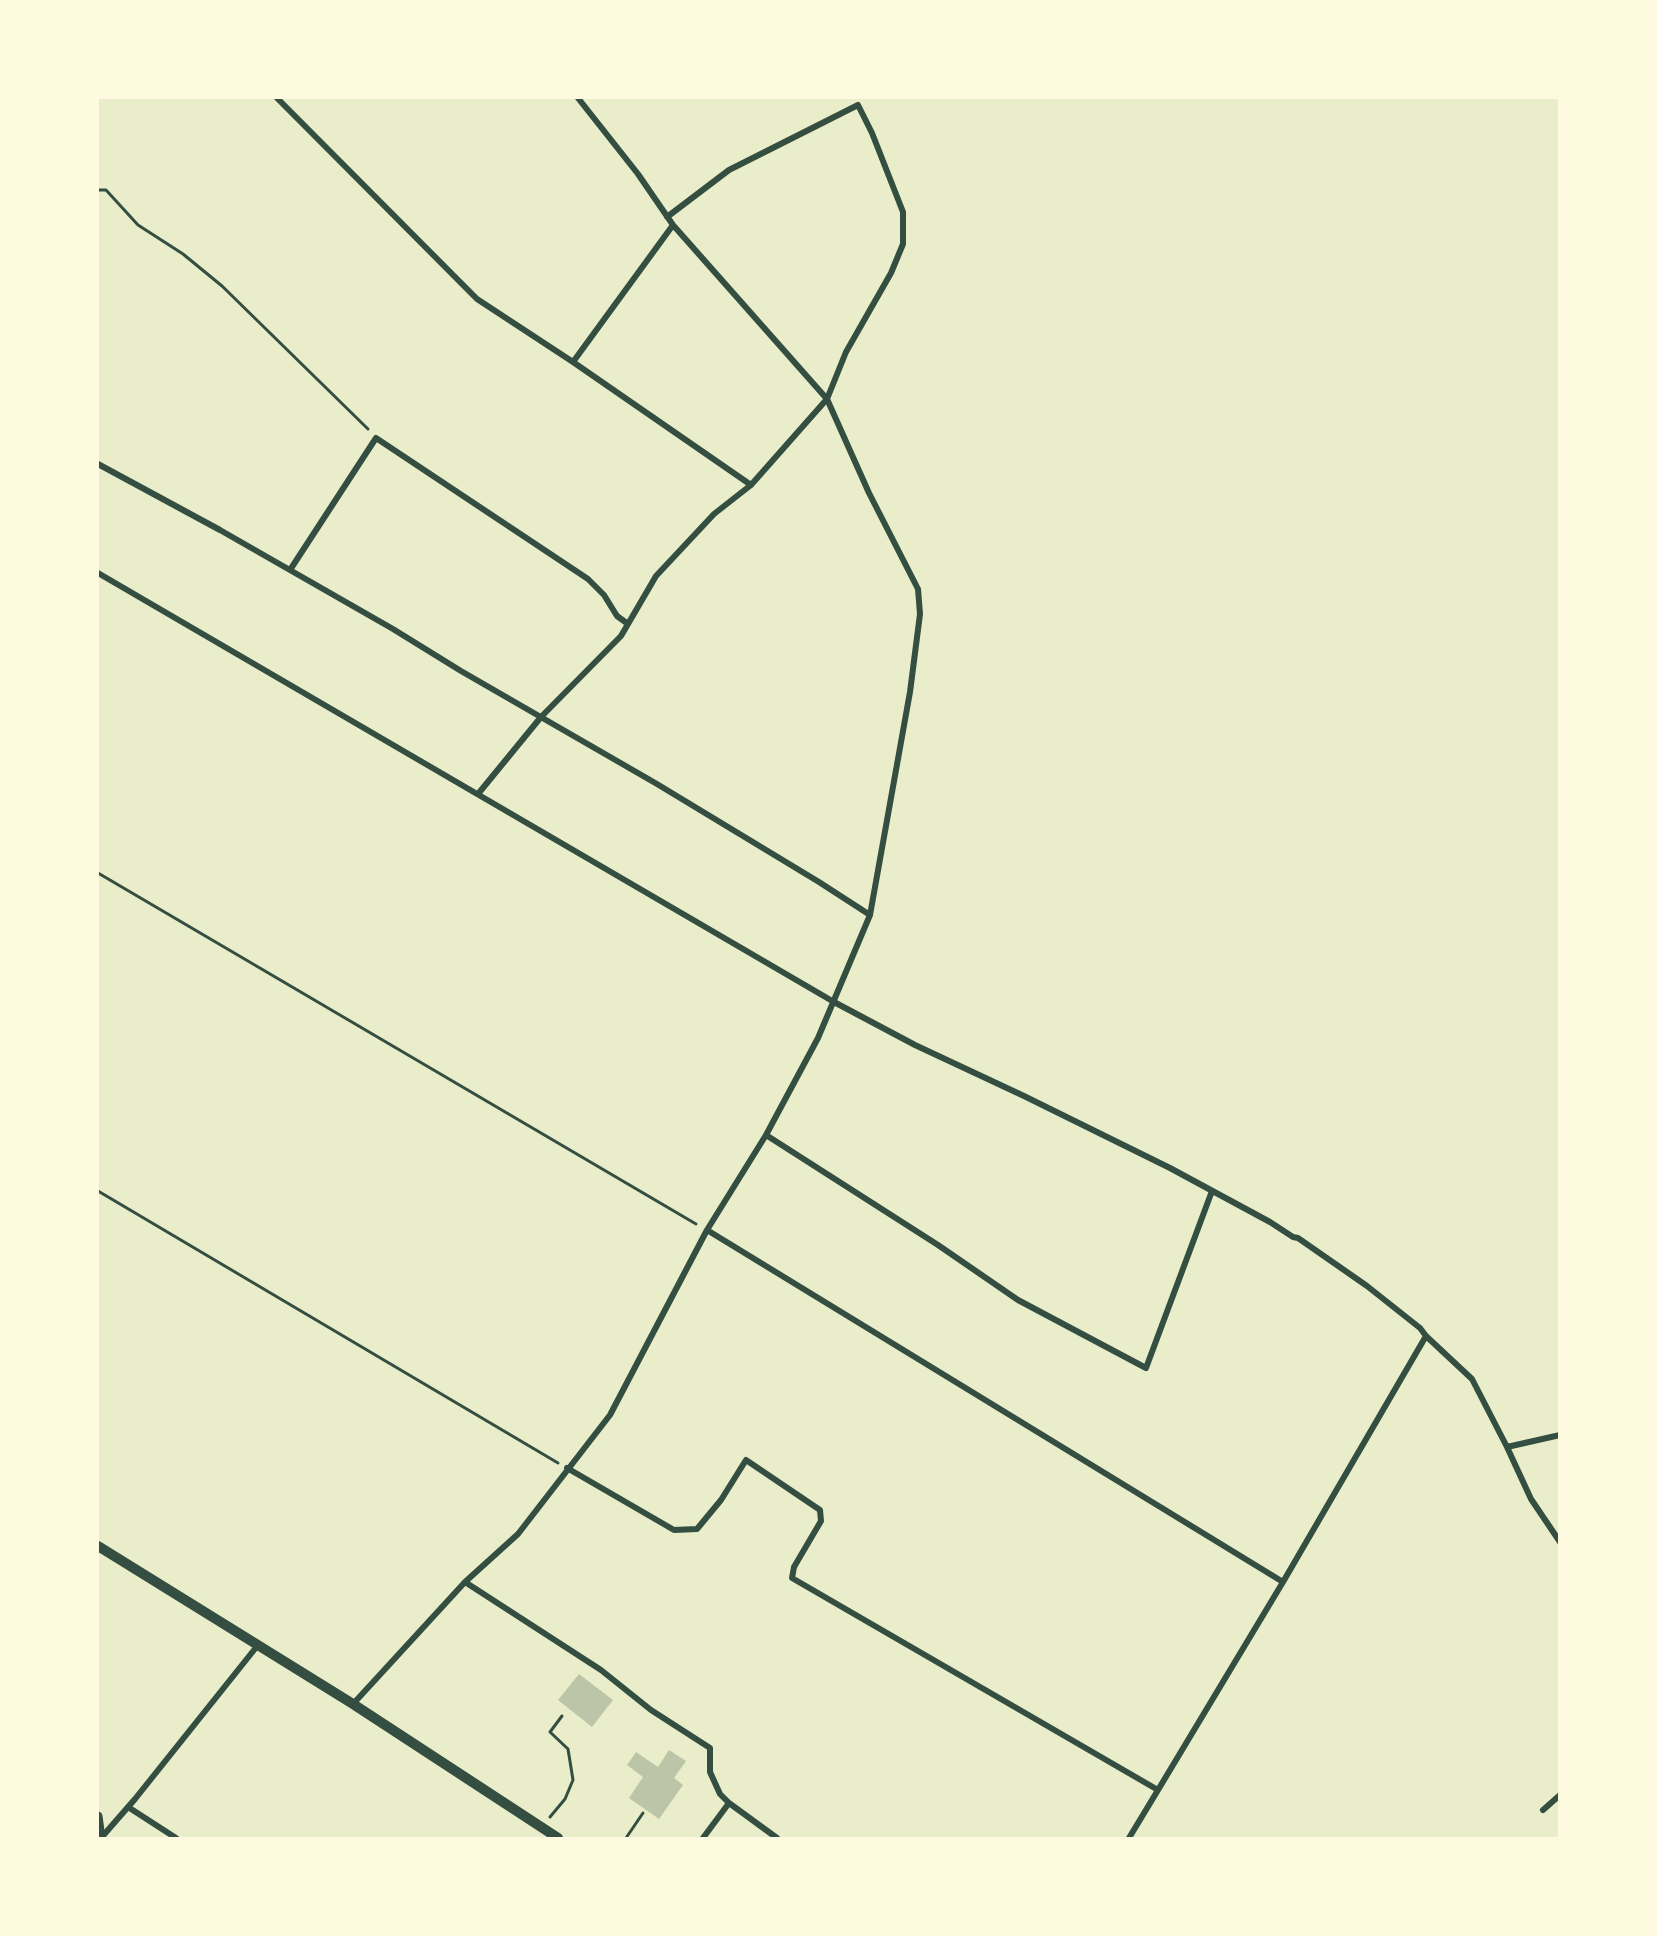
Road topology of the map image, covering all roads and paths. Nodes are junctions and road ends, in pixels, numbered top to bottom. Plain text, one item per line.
1 (277, 98) edge
2 (578, 98) edge
3 (855, 98) edge
4 (858, 105) junction
5 (98, 190) edge
6 (667, 217) junction
7 (673, 225) junction
8 (573, 362) junction
9 (827, 399) junction
10 (376, 438) junction
11 (98, 464) edge
12 (751, 485) junction
13 (290, 570) junction
14 (98, 573) edge
15 (628, 624) junction
16 (541, 717) junction
17 (478, 794) junction
18 (98, 873) edge
19 (870, 915) junction
20 (834, 1002) junction
21 (766, 1135) junction
22 (98, 1191) edge
23 (1212, 1191) junction
24 (707, 1230) junction
25 (1426, 1336) junction
26 (1560, 1435) edge
27 (1507, 1447) junction
28 (567, 1468) junction
29 (1560, 1542) edge
30 (98, 1545) edge
31 (465, 1582) junction
32 (1283, 1582) junction
33 (258, 1645) junction
34 (353, 1704) junction
35 (562, 1716) dead end
36 (1158, 1790) junction
37 (1560, 1796) edge
38 (729, 1803) junction
39 (128, 1807) junction
40 (1543, 1810) dead end
41 (643, 1814) dead end
42 (98, 1816) edge
43 (541, 1827) junction
44 (101, 1838) edge
45 (176, 1839) edge
46 (558, 1839) edge
47 (626, 1839) edge
48 (704, 1839) edge
49 (777, 1839) edge
50 (1129, 1839) edge

1 - 8 street
2 - 6 street
3 - 4 street
4 - 6 street
4 - 9 street
5 - 10 path
6 - 7 street
7 - 8 street
7 - 9 street
8 - 12 street
9 - 12 street
9 - 19 street
10 - 13 street
10 - 15 street
11 - 13 street
12 - 15 street
13 - 16 street
14 - 17 street
15 - 16 street
16 - 17 street
16 - 19 street
17 - 20 street
18 - 24 path
19 - 20 street
20 - 21 street
20 - 23 street
21 - 23 street
21 - 24 street
22 - 28 path
23 - 25 street
24 - 28 street
24 - 32 street
25 - 27 street
25 - 32 street
26 - 27 street
27 - 29 street
28 - 31 street
28 - 36 street
30 - 33 main road
31 - 34 street
31 - 38 street
32 - 36 street
33 - 34 main road
33 - 39 street
34 - 43 main road
35 - 43 path
36 - 50 street
37 - 40 street
38 - 48 street
38 - 49 street
39 - 44 street
39 - 45 street
41 - 47 path
42 - 44 street
43 - 46 main road

